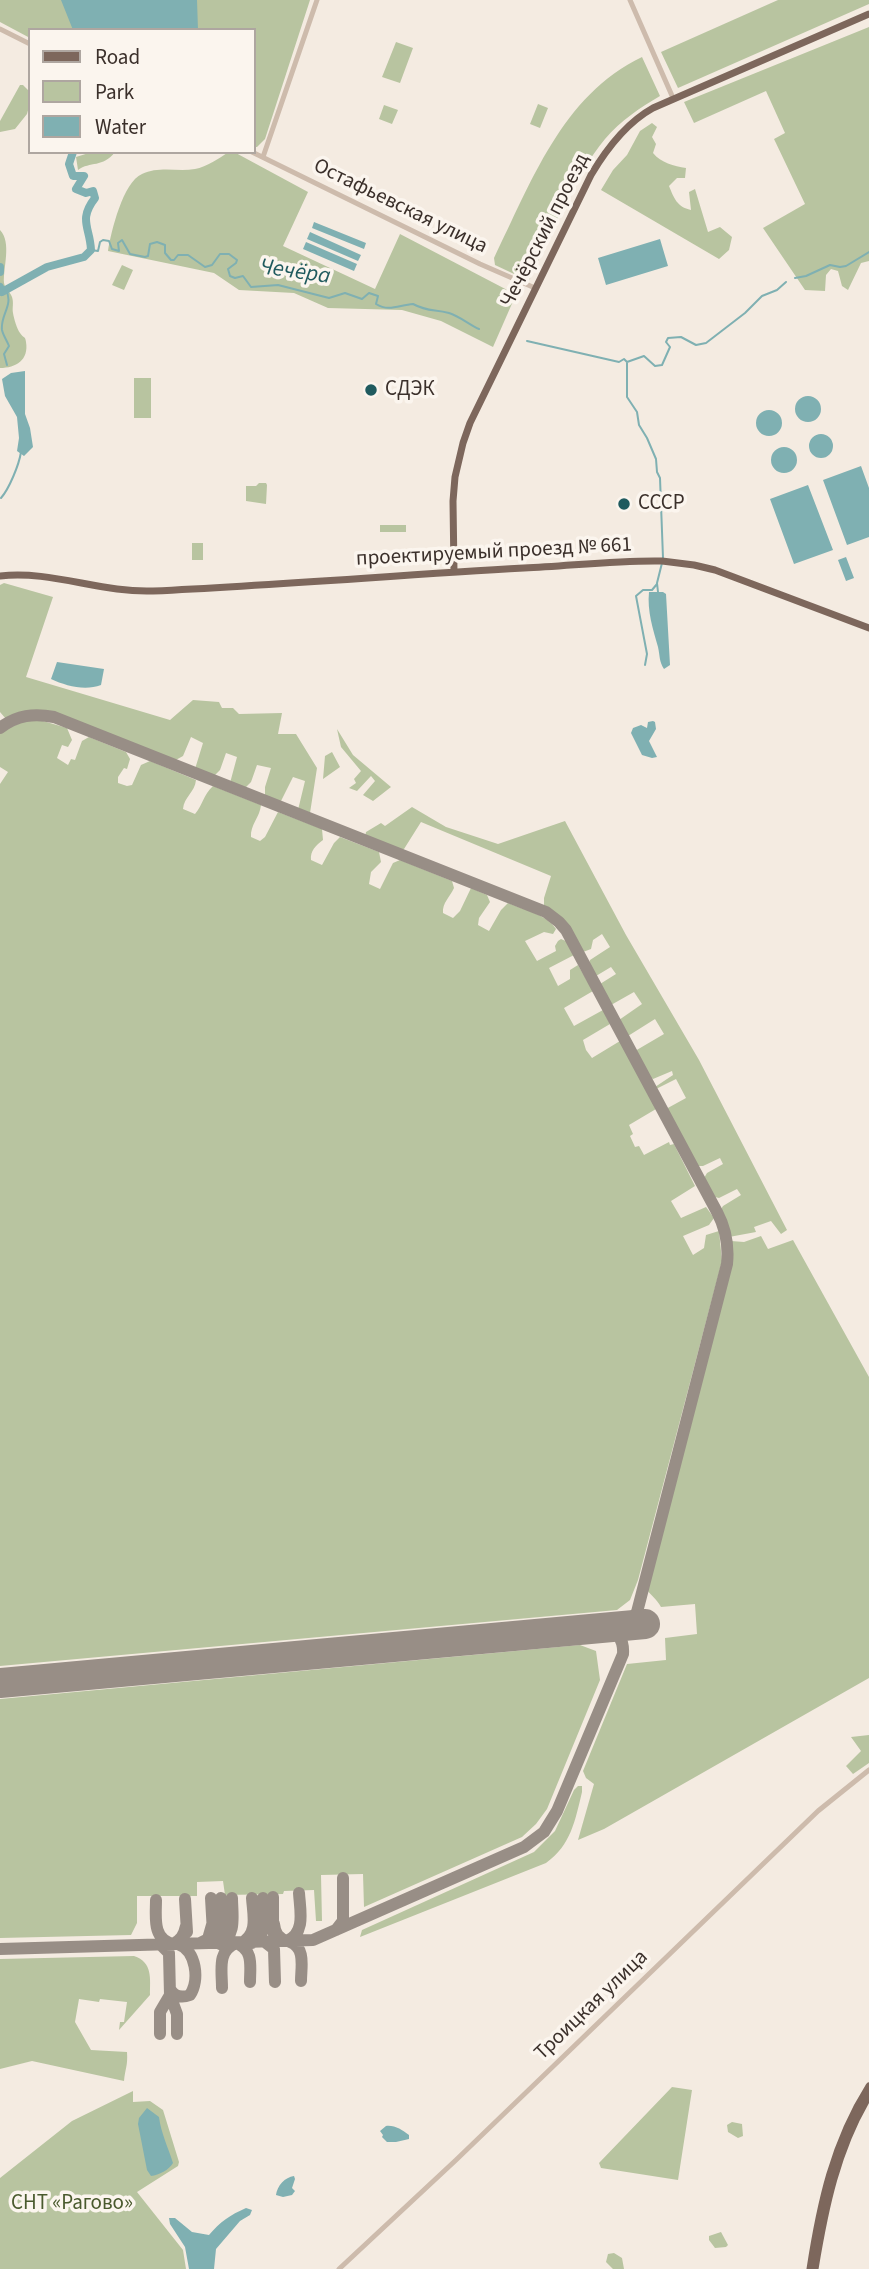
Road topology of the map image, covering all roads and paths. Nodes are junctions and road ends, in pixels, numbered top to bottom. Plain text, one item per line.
1 (317, 0) edge
2 (629, 0) edge
3 (869, 14) edge
4 (0, 29) edge
5 (28, 43) edge
6 (673, 99) junction
7 (256, 154) edge
8 (262, 157) junction
9 (535, 288) junction
10 (454, 572) junction
11 (0, 576) edge
12 (869, 628) edge
13 (869, 1770) edge
14 (869, 2086) edge
15 (869, 2096) edge
16 (340, 2269) edge
17 (812, 2269) edge

1 - 8 street
2 - 6 street
3 - 6 main road, Чечёрский проезд
4 - 5 street
6 - 9 main road, Чечёрский проезд
7 - 8 street, Остафьевская улица
8 - 9 street, Остафьевская улица
9 - 10 main road, Чечёрский проезд
10 - 11 main road, проектируемый проезд № 661
10 - 12 main road, проектируемый проезд № 661
13 - 16 street, Троицкая улица
14 - 17 main road
15 - 17 main road

